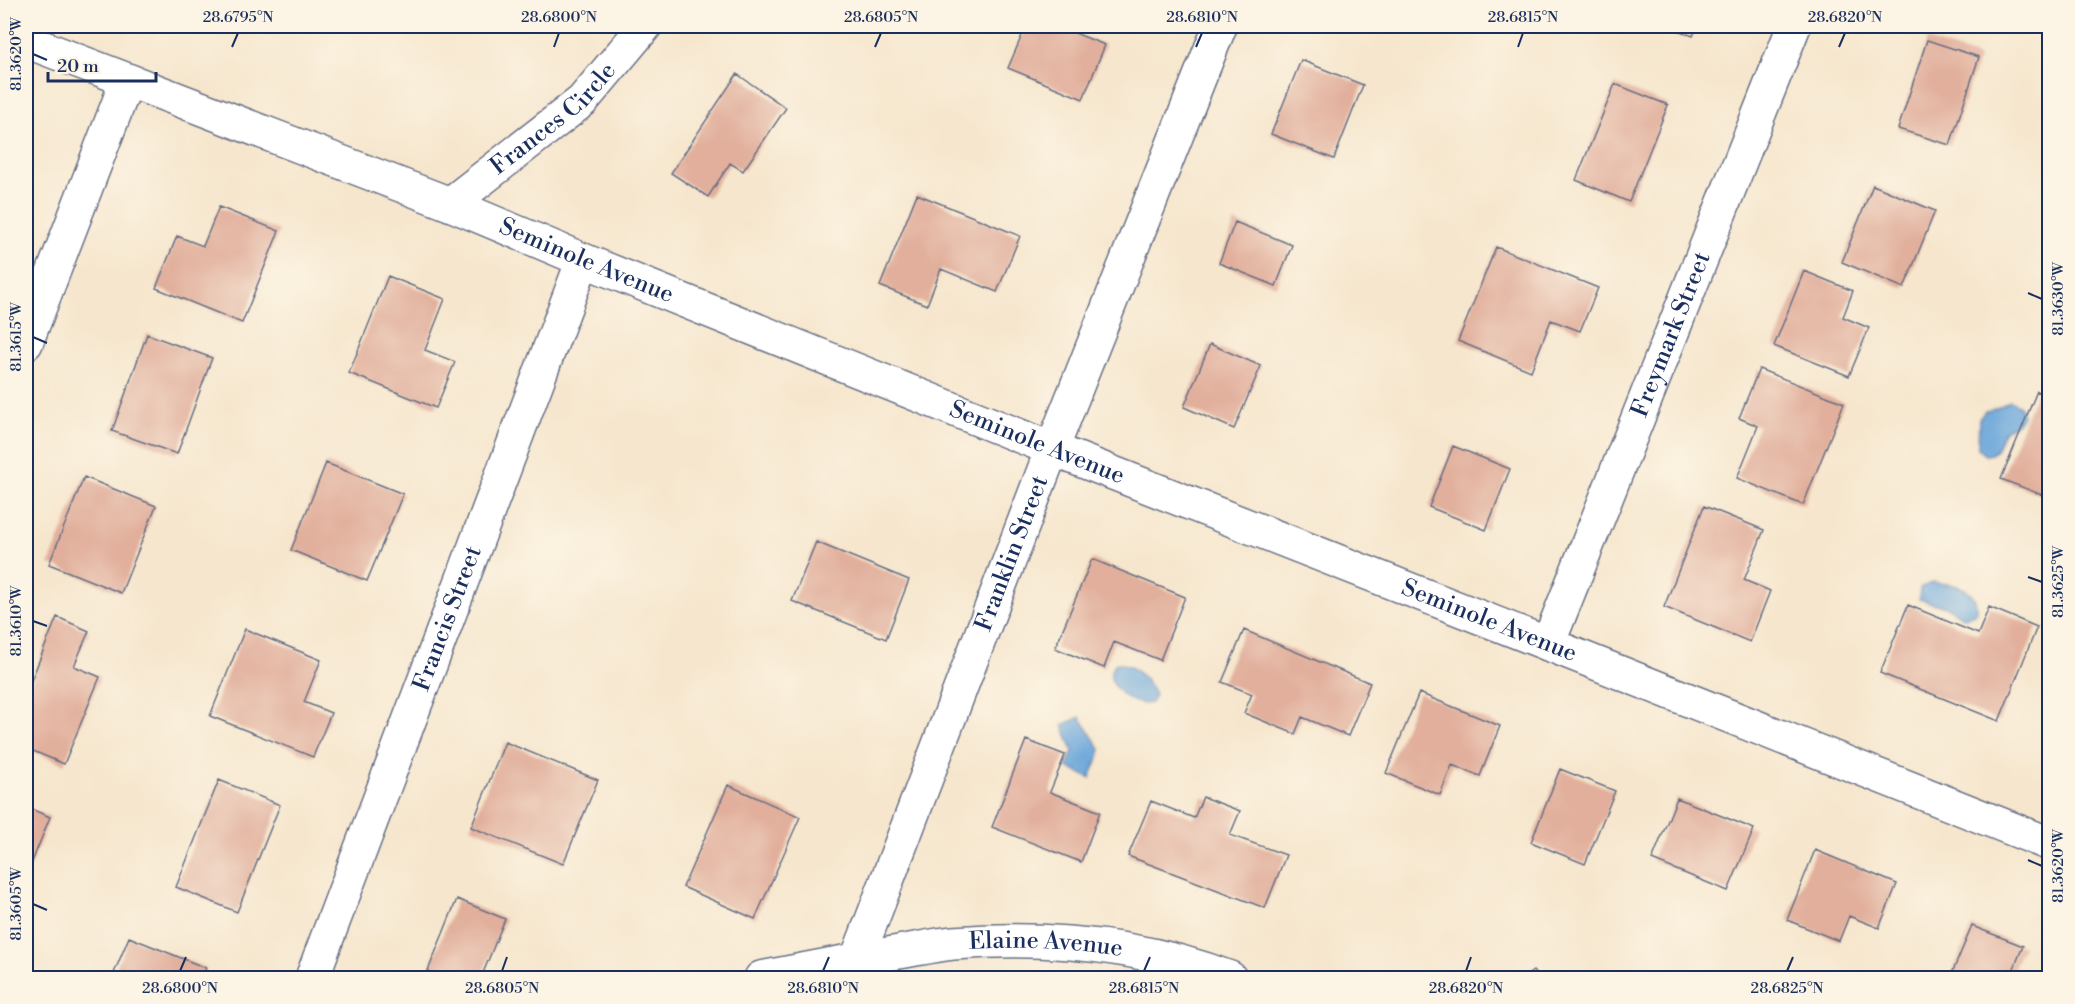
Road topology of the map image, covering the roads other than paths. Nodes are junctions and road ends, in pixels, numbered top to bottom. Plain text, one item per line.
1 (645, 26) edge
2 (1220, 26) edge
3 (1794, 26) edge
4 (26, 41) edge
5 (127, 81) junction
6 (450, 204) junction
7 (583, 260) junction
8 (26, 343) edge
9 (1052, 449) junction
10 (1548, 644) junction
11 (2049, 844) edge
12 (857, 959) junction
13 (312, 978) edge
14 (761, 978) edge
15 (1230, 978) edge

1 - 6 street, Frances Circle
2 - 9 street, Franklin Street
3 - 10 street, Freymark Street
4 - 5 street, Seminole Avenue
5 - 6 street, Seminole Avenue
5 - 8 street
6 - 7 street, Seminole Avenue
7 - 9 street, Seminole Avenue
7 - 13 street, Francis Street
9 - 10 street, Seminole Avenue
9 - 12 street, Franklin Street
10 - 11 street, Seminole Avenue
12 - 14 street
12 - 15 street, Elaine Avenue

